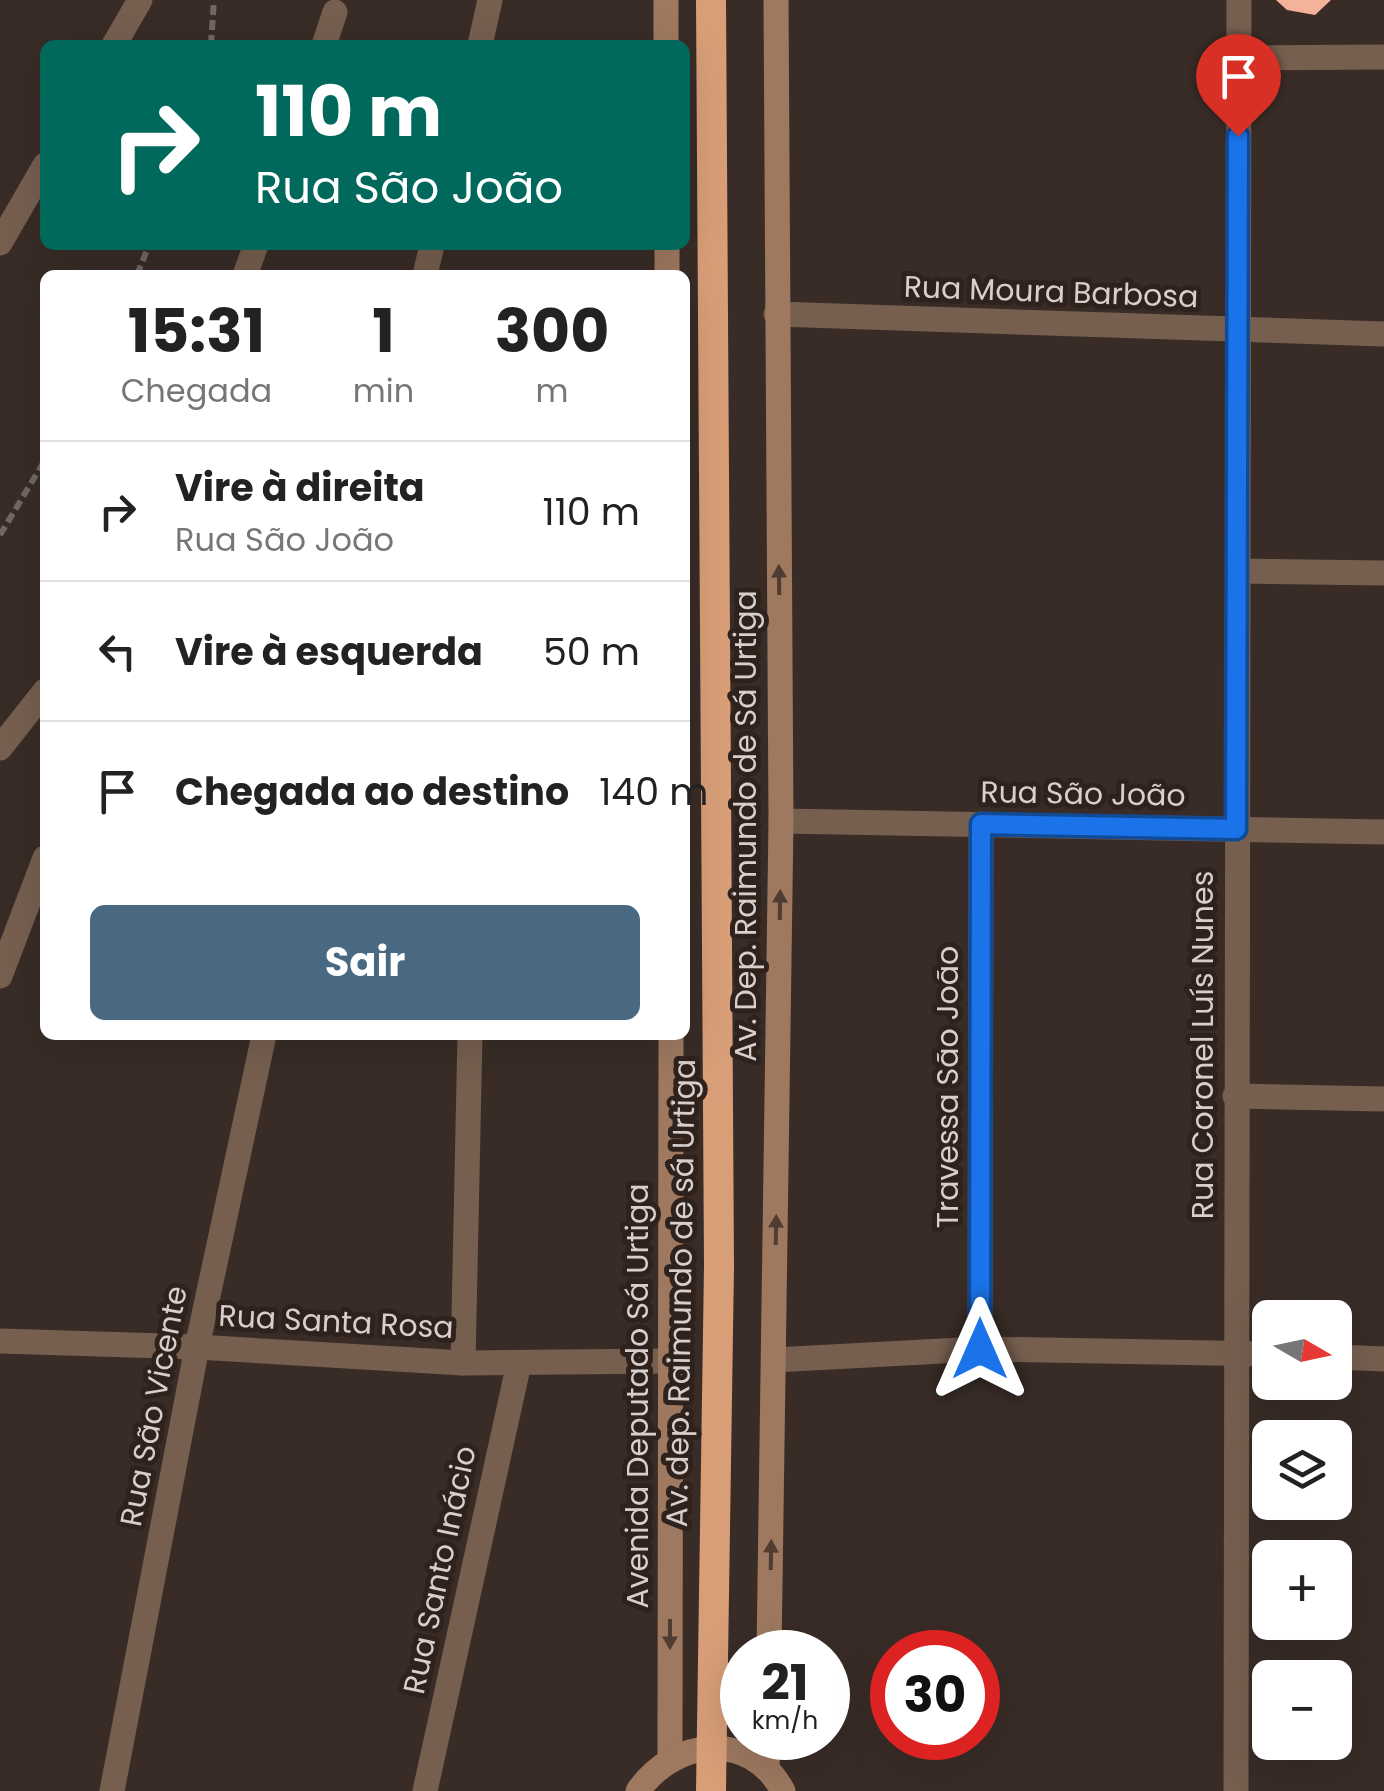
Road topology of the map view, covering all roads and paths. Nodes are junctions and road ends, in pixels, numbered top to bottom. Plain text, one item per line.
1 (140, 0) edge
2 (214, 0) edge
3 (490, 0) edge
4 (666, 0) edge
5 (711, 0) edge
6 (776, 0) edge
7 (1238, 0) edge
8 (336, 12) dead end
9 (117, 40) edge
10 (211, 40) edge
11 (326, 40) edge
12 (481, 40) edge
13 (666, 40) edge
14 (1384, 57) edge
15 (1238, 58) junction
16 (40, 174) edge
17 (0, 243) edge
18 (776, 314) junction
19 (1237, 332) junction
20 (1384, 334) edge
21 (40, 468) edge
22 (0, 535) edge
23 (1237, 571) junction
24 (1384, 574) edge
25 (40, 697) edge
26 (0, 748) edge
27 (782, 821) junction
28 (981, 824) junction
29 (1236, 829) junction
30 (1384, 832) edge
31 (40, 871) edge
32 (0, 976) edge
33 (263, 1040) edge
34 (470, 1040) edge
35 (671, 1040) edge
36 (1235, 1096) junction
37 (1384, 1098) edge
38 (0, 1341) edge
39 (198, 1347) junction
40 (980, 1349) junction
41 (1235, 1352) junction
42 (1252, 1353) edge
43 (1352, 1357) edge
44 (1384, 1359) edge
45 (774, 1360) junction
46 (669, 1361) junction
47 (463, 1362) junction
48 (519, 1363) junction
49 (769, 1630) edge
50 (710, 1746) junction
51 (670, 1758) junction
52 (767, 1760) edge
53 (767, 1769) junction
54 (112, 1791) edge
55 (425, 1791) edge
56 (638, 1791) edge
57 (711, 1791) edge
58 (783, 1791) edge
59 (1236, 1791) edge

1 - 9 street
2 - 10 path
3 - 12 street
4 - 13 main road
5 - 50 highway, Av. dep. Raimundo de sá Urtiga
6 - 18 main road, Av. Dep. Raimundo de Sá Urtiga
7 - 15 street, Rua Coronel Luís Nunes
8 - 11 street
14 - 15 street
15 - 19 street, Rua Coronel Luís Nunes
16 - 17 street
18 - 19 street, Rua Moura Barbosa
27 -> 18 main road, Av. Dep. Raimundo de Sá Urtiga
19 - 20 street, Rua Moura Barbosa
19 - 23 street, Rua Coronel Luís Nunes
21 - 22 path
23 - 24 street
23 - 29 street, Rua Coronel Luís Nunes
25 - 26 street
27 - 28 street, Rua São João
45 -> 27 main road, Av. Dep. Raimundo de Sá Urtiga
28 - 29 street, Rua São João
28 - 40 street, Travessa São João
29 - 30 street, Rua São João
29 - 36 street, Rua Coronel Luís Nunes
31 - 32 street
33 - 39 street, Rua São Vicente
34 - 47 street
35 - 46 main road, Avenida Deputado Sá Urtiga
36 - 37 street
36 - 41 street, Rua Coronel Luís Nunes
38 - 39 street, Rua Santa Rosa
39 - 47 street, Rua Santa Rosa
39 - 54 street, Rua São Vicente
40 - 41 street
40 - 45 street
41 - 42 street
41 - 59 street, Rua Coronel Luís Nunes
43 - 44 street
49 -> 45 main road, Av. Dep. Raimundo de Sá Urtiga
46 - 48 street, Rua Santa Rosa
46 -> 51 main road, Avenida Deputado Sá Urtiga
47 - 48 street, Rua Santa Rosa
48 - 55 street, Rua Santo Inácio
50 - 51 main road
50 - 53 main road
50 - 57 highway, Av. dep. Raimundo de sá Urtiga
51 - 56 main road
52 - 53 main road
53 - 58 main road

